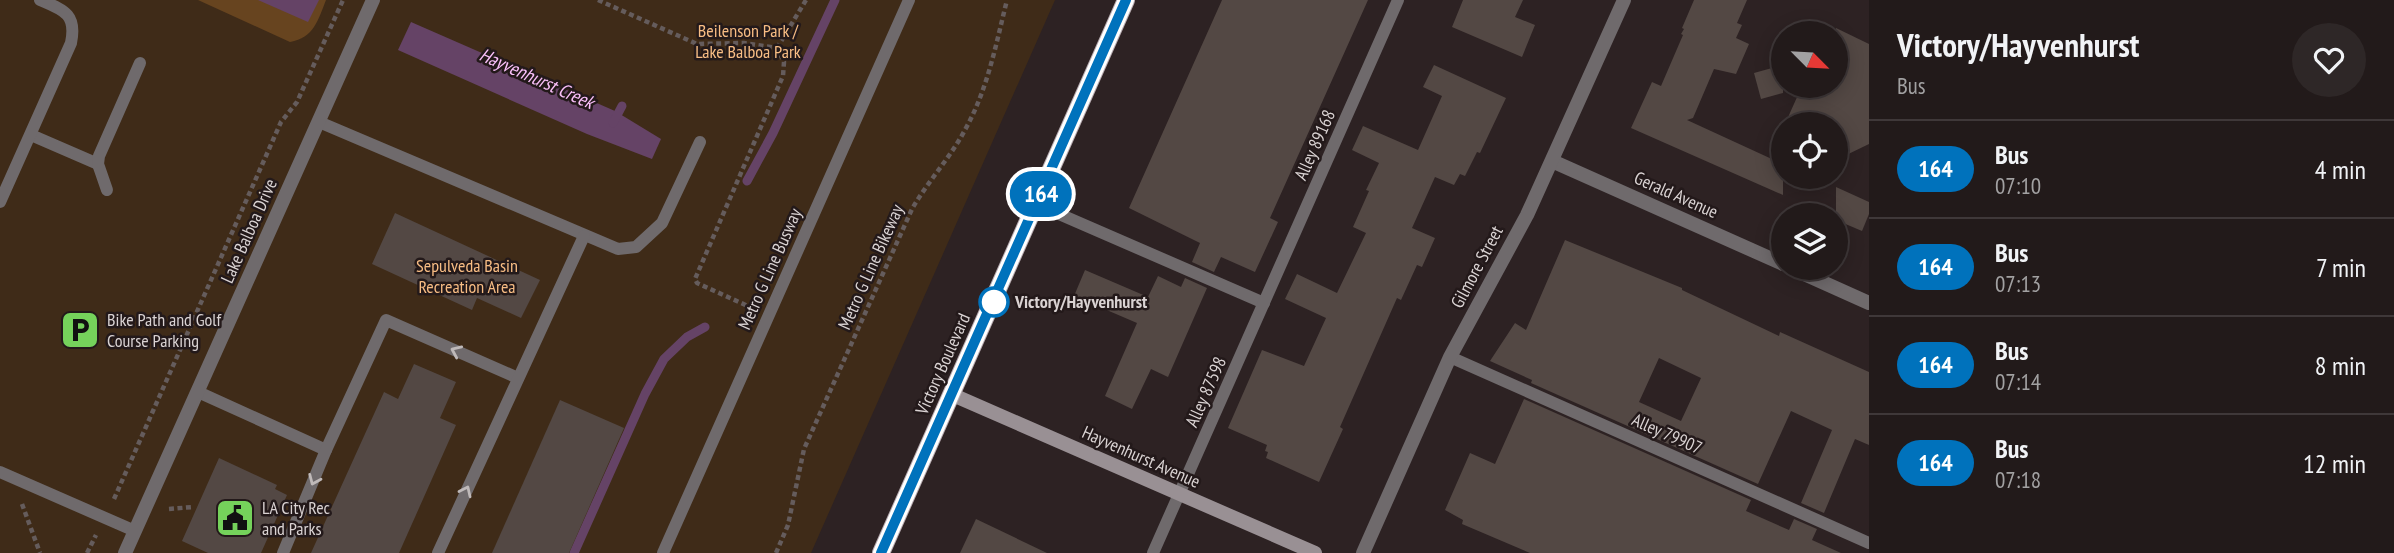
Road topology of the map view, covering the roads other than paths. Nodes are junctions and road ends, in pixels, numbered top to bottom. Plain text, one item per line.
1 (40, 0) edge
2 (373, 0) edge
3 (909, 0) edge
4 (1126, 0) edge
5 (1398, 0) edge
6 (1624, 0) edge
7 (140, 63) dead end
8 (319, 122) junction
9 (30, 135) junction
10 (700, 142) dead end
11 (1552, 161) junction
12 (98, 164) junction
13 (107, 190) dead end
14 (0, 202) edge
15 (1037, 204) junction
16 (584, 236) junction
17 (1771, 259) edge
18 (1818, 280) edge
19 (1264, 303) junction
20 (1869, 303) edge
21 (1450, 357) junction
22 (518, 378) junction
23 (198, 392) junction
24 (953, 395) junction
25 (326, 450) junction
26 (0, 472) edge
27 (1179, 495) junction
28 (135, 531) junction
29 (1869, 543) edge
30 (125, 553) edge
31 (283, 553) edge
32 (438, 553) edge
33 (663, 553) edge
34 (881, 553) edge
35 (1153, 553) edge
36 (1315, 553) edge
37 (1363, 553) edge

1 - 9 lane
2 - 8 street, Lake Balboa Drive
3 - 33 lane, Metro G Line Busway
4 - 15 main road, Victory Boulevard
5 - 19 lane, Alley 89168
6 - 11 street, Gilmore Street
7 - 12 lane
8 - 16 lane
8 - 23 street, Lake Balboa Drive
9 - 12 lane
9 - 14 lane
10 - 16 lane
11 - 17 street, Gerald Avenue
11 - 21 street, Gilmore Street
12 - 13 lane
15 - 19 lane
15 - 24 main road, Victory Boulevard
16 - 22 lane
18 - 20 street
19 - 27 lane, Alley 87598
21 - 29 lane, Alley 79907
21 - 37 street, Gilmore Street
22 -> 25 lane
32 -> 22 lane
23 - 25 lane
23 - 28 street, Lake Balboa Drive
24 - 27 main road, Hayvenhurst Avenue
24 - 34 main road, Victory Boulevard
25 -> 31 lane
26 - 28 lane
27 - 35 lane, Alley 87598
27 - 36 main road, Hayvenhurst Avenue
28 - 30 street, Lake Balboa Drive

